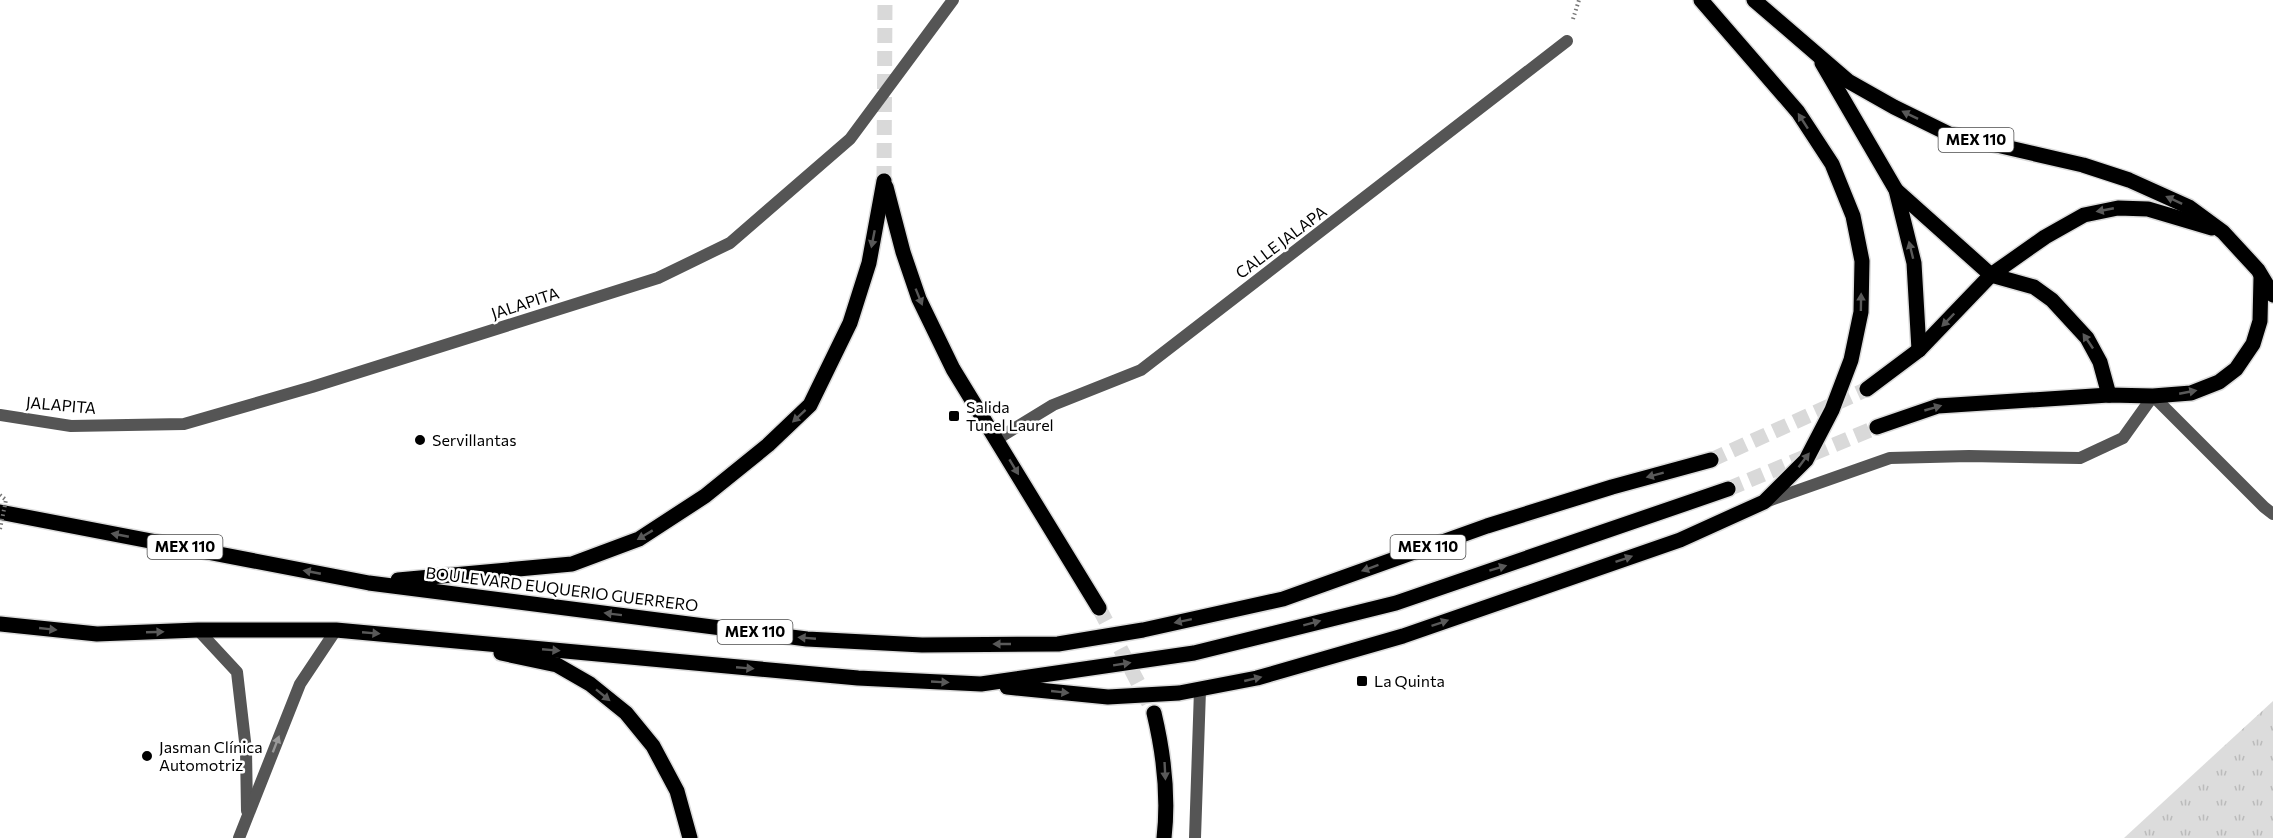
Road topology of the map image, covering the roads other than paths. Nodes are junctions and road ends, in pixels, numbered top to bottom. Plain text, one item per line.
1 (953, 0) edge
2 (1701, 0) edge
3 (1754, 0) edge
4 (1566, 41) dead end
5 (1816, 54) junction
6 (1896, 190) junction
7 (2223, 232) junction
8 (1991, 275) junction
9 (2261, 277) junction
10 (2273, 295) edge
11 (1920, 350) junction
12 (1867, 389) tunnel mouth
13 (2109, 395) junction
14 (2153, 396) junction
15 (0, 415) edge
16 (1877, 427) tunnel mouth
17 (997, 439) junction
18 (1711, 460) tunnel mouth
19 (1728, 489) tunnel mouth
20 (1764, 502) junction
21 (0, 512) edge
22 (2273, 514) edge
23 (369, 583) junction
24 (1099, 608) tunnel mouth
25 (0, 624) edge
26 (198, 630) junction
27 (336, 630) junction
28 (430, 638) junction
29 (981, 684) junction
30 (1200, 690) junction
31 (1154, 713) tunnel mouth
32 (247, 818) junction
33 (239, 838) edge
34 (690, 838) edge
35 (1164, 838) edge
36 (1195, 838) edge

1 - 15 street, JALAPITA
20 -> 2 main road
3 - 5 main road, MEX 110
4 - 17 street, CALLE JALAPA
5 - 6 main road
7 -> 5 main road, MEX 110
6 - 8 main road
11 -> 6 main road
7 -> 8 main road
7 - 9 main road, MEX 110
8 -> 11 main road
13 -> 8 main road
9 - 10 main road, MEX 110
14 -> 9 main road
11 - 12 main road
13 - 14 main road
16 -> 13 main road
14 - 20 street
14 - 22 street
17 - 23 main road
17 -> 24 main road
18 -> 23 main road, BOULEVARD EUQUERIO GUERRERO / MEX 110
29 -> 19 main road, MEX 110
30 -> 20 main road
23 -> 21 main road, BOULEVARD EUQUERIO GUERRERO / MEX 110
25 -> 26 main road, MEX 110
26 - 27 main road, MEX 110
26 - 32 street
27 -> 28 main road, MEX 110
32 -> 27 street
28 -> 29 main road, MEX 110
28 -> 34 main road, MEX 110
29 -> 30 main road
30 - 36 street
31 -> 35 main road
32 - 33 street

